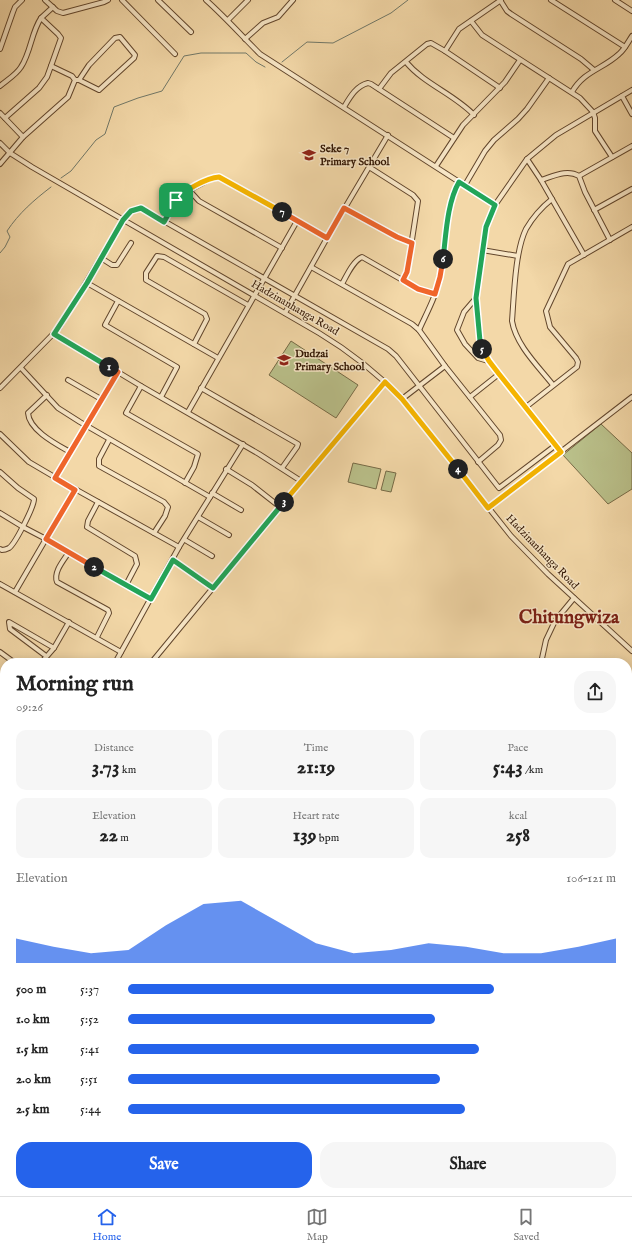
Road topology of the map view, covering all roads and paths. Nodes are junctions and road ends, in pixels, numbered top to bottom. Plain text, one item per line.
1 (22, 0) edge
2 (46, 0) edge
3 (108, 0) edge
4 (122, 0) edge
5 (158, 0) edge
6 (206, 0) edge
7 (248, 0) edge
8 (293, 0) edge
9 (500, 0) edge
10 (551, 0) edge
11 (615, 0) edge
12 (53, 7) junction
13 (632, 11) edge
14 (41, 18) junction
15 (228, 20) junction
16 (471, 21) junction
17 (191, 32) dead end
18 (632, 36) edge
19 (245, 39) junction
20 (625, 47) junction
21 (0, 49) edge
22 (445, 51) junction
23 (175, 54) dead end
24 (520, 60) junction
25 (406, 62) junction
26 (51, 66) junction
27 (594, 70) junction
28 (549, 78) junction
29 (77, 80) junction
30 (0, 86) edge
31 (500, 88) junction
32 (379, 89) junction
33 (632, 90) edge
34 (572, 92) junction
35 (622, 96) junction
36 (344, 107) junction
37 (593, 112) junction
38 (0, 113) edge
39 (632, 114) edge
40 (474, 115) junction
41 (5, 118) junction
42 (388, 135) junction
43 (23, 137) junction
44 (454, 138) junction
45 (0, 143) edge
46 (632, 146) edge
47 (10, 153) junction
48 (612, 158) junction
49 (527, 159) junction
50 (0, 164) edge
51 (436, 166) junction
52 (369, 167) junction
53 (579, 176) junction
54 (541, 180) junction
55 (459, 182) junction
56 (465, 185) junction
57 (189, 190) junction
58 (632, 190) edge
59 (552, 199) junction
60 (495, 205) junction
61 (344, 208) junction
62 (594, 210) junction
63 (123, 220) junction
64 (297, 221) junction
65 (164, 222) junction
66 (632, 227) edge
67 (327, 238) junction
68 (610, 240) junction
69 (132, 243) dead end
70 (412, 243) junction
71 (282, 248) junction
72 (482, 250) junction
73 (584, 255) junction
74 (518, 256) junction
75 (101, 258) junction
76 (311, 267) junction
77 (264, 278) junction
78 (403, 280) junction
79 (87, 283) junction
80 (342, 284) junction
81 (435, 294) junction
82 (254, 295) junction
83 (295, 296) junction
84 (476, 298) junction
85 (118, 301) junction
86 (248, 305) junction
87 (285, 313) junction
88 (419, 330) junction
89 (54, 334) junction
90 (194, 344) junction
91 (218, 358) junction
92 (489, 361) junction
93 (444, 366) junction
94 (21, 368) junction
95 (118, 372) junction
96 (499, 374) junction
97 (68, 380) dead end
98 (385, 382) junction
99 (553, 385) junction
100 (141, 386) junction
101 (418, 386) junction
102 (0, 388) edge
103 (201, 388) junction
104 (47, 396) junction
105 (161, 396) junction
106 (470, 397) junction
107 (632, 397) edge
108 (101, 399) junction
109 (402, 399) junction
110 (526, 407) junction
111 (188, 412) junction
112 (86, 426) junction
113 (1, 436) edge
114 (110, 440) junction
115 (243, 444) junction
116 (556, 445) junction
117 (70, 452) junction
118 (561, 452) junction
119 (478, 462) junction
120 (282, 468) junction
121 (226, 469) junction
122 (0, 472) edge
123 (55, 478) junction
124 (301, 481) junction
125 (185, 484) junction
126 (75, 490) junction
127 (211, 495) junction
128 (98, 502) junction
129 (280, 507) junction
130 (488, 508) junction
131 (241, 510) dead end
132 (0, 513) edge
133 (198, 517) junction
134 (22, 527) junction
135 (154, 533) junction
136 (229, 535) dead end
137 (46, 539) junction
138 (185, 540) junction
139 (179, 547) junction
140 (0, 549) edge
141 (69, 552) junction
142 (212, 556) dead end
143 (173, 560) junction
144 (0, 584) edge
145 (126, 586) junction
146 (213, 588) junction
147 (15, 592) junction
148 (574, 598) junction
149 (151, 599) junction
150 (69, 622) junction
151 (97, 637) junction
152 (54, 648) junction
153 (632, 651) edge
154 (0, 652) edge
155 (121, 652) junction
156 (46, 656) joint
157 (8, 658) edge
158 (118, 658) edge
159 (155, 658) edge
160 (542, 658) edge

1 - 21 street
2 - 12 street
3 - 12 street
4 - 23 street
5 - 17 street
6 - 15 street
7 - 15 street
8 - 19 street
9 - 16 street
9 - 27 street
10 - 20 street
11 - 13 street
12 - 14 street
14 - 26 street
14 - 30 street
15 - 19 street
16 - 22 street
16 - 24 street
18 - 20 street
19 - 36 street
20 - 27 street
22 - 25 street
22 - 31 street
24 - 28 street
24 - 31 street
25 - 32 street
25 - 40 street
26 - 29 street
26 - 41 street
27 - 34 street
28 - 34 street
28 - 56 street
29 - 29 street
29 - 43 street
31 - 40 street
32 - 36 street
32 - 44 street
33 - 35 street
34 - 37 street
35 - 37 street
35 - 39 street
36 - 42 street
37 - 48 street
37 - 49 street
38 - 41 street
40 - 44 street
41 - 43 street
42 - 51 street
42 - 52 street
43 - 47 street
44 - 51 street
45 - 47 street, Hadzinanhanga Road
46 - 48 street
47 - 50 street
47 - 63 street, Hadzinanhanga Road
48 - 53 street
49 - 54 street
49 - 60 street
51 - 55 street
52 - 61 street
52 - 70 street
53 - 54 street
53 - 62 street
54 - 59 street
55 - 56 street
55 - 81 street
56 - 60 street
57 - 64 street
57 - 65 street
57 - 71 street
58 - 62 street
59 - 73 street
59 - 74 street
60 - 72 street
61 - 67 street
61 - 70 street
62 - 68 street
63 - 65 street
63 - 75 street
63 - 82 street, Hadzinanhanga Road
64 - 67 street
64 - 71 street
65 - 77 street
66 - 68 street
67 - 76 street
68 - 73 street
69 - 75 street
70 - 78 street
71 - 77 street
72 - 74 street
72 - 84 street
73 - 99 street
74 - 99 street
75 - 79 street
76 - 80 street
76 - 83 street
77 - 82 street
77 - 83 street
78 - 80 street
78 - 81 street
79 - 85 street
79 - 89 street
80 - 88 street
81 - 88 street
82 - 86 street
82 - 87 street, Hadzinanhanga Road
83 - 87 street
83 - 101 street
84 - 92 street
84 - 92 street
85 - 90 street
85 - 105 street
86 - 90 street
86 - 91 street
87 - 98 street, Hadzinanhanga Road
88 - 93 street
89 - 94 street
89 - 95 street
90 - 91 street
91 - 103 street
92 - 96 street
93 - 101 street
93 - 106 street
94 - 102 street
94 - 104 street
95 - 100 street
95 - 108 street
96 - 106 street
96 - 110 street
97 - 108 street
98 - 109 street, Hadzinanhanga Road
98 - 124 street
99 - 110 street
100 - 105 street
100 - 125 street
101 - 109 street
101 - 119 street
103 - 111 street
103 - 120 street
104 - 112 street
104 - 117 street
105 - 111 street
106 - 119 street
107 - 118 street
108 - 112 street
109 - 130 street, Hadzinanhanga Road
110 - 116 street
111 - 115 street
112 - 114 street
112 - 117 street
113 - 123 street
114 - 125 street
114 - 135 street
115 - 120 street
115 - 121 street
116 - 118 street
116 - 119 street
117 - 123 street
118 - 130 street
120 - 124 street
121 - 127 street
121 - 129 street
122 - 134 street
123 - 126 street
124 - 129 street
125 - 127 street
126 - 128 street
126 - 137 street
127 - 131 street
127 - 133 street
128 - 135 street
128 - 145 street
129 - 146 street
130 - 148 street, Hadzinanhanga Road
132 - 134 street
133 - 136 street
133 - 138 street
134 - 137 street
134 - 140 street
135 - 139 street
137 - 141 street
137 - 147 street
138 - 139 street
138 - 142 street
139 - 143 street
141 - 145 street
141 - 151 street
143 - 146 street
143 - 149 street
144 - 147 street
145 - 149 street
146 - 159 street
147 - 150 street
148 - 153 street, Hadzinanhanga Road
148 - 160 street
149 - 155 street
150 - 151 street
150 - 152 street
151 - 155 street
152 - 156 street
152 - 156 street
154 - 157 street
155 - 158 street

